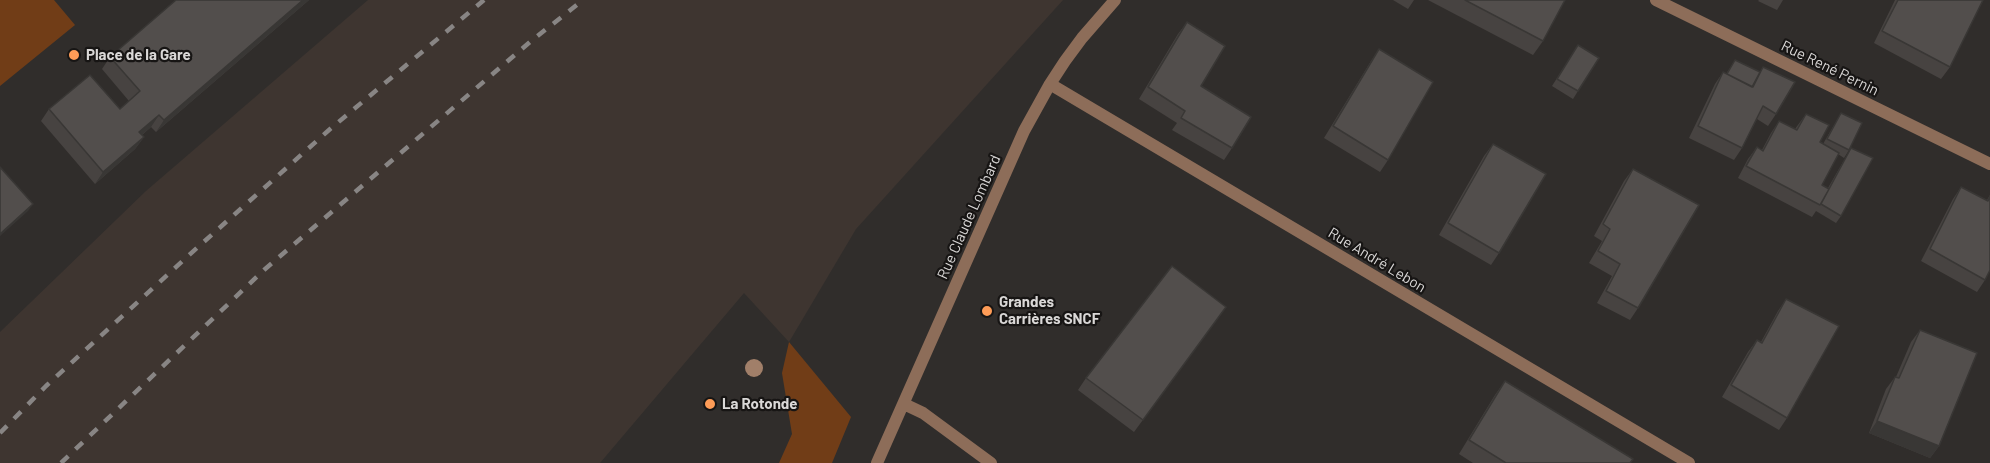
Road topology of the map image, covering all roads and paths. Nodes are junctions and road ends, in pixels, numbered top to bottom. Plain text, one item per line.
1 (1115, 0) edge
2 (1656, 0) edge
3 (1050, 84) junction
4 (1990, 164) edge
5 (904, 404) junction
6 (877, 463) edge
7 (991, 463) edge
8 (1689, 463) edge

1 - 3 street, Rue Claude Lombard
2 - 4 street, Rue René Pernin
3 - 5 street, Rue Claude Lombard
3 - 8 street, Rue André Lebon
5 - 6 street, Rue Claude Lombard
5 - 7 street

